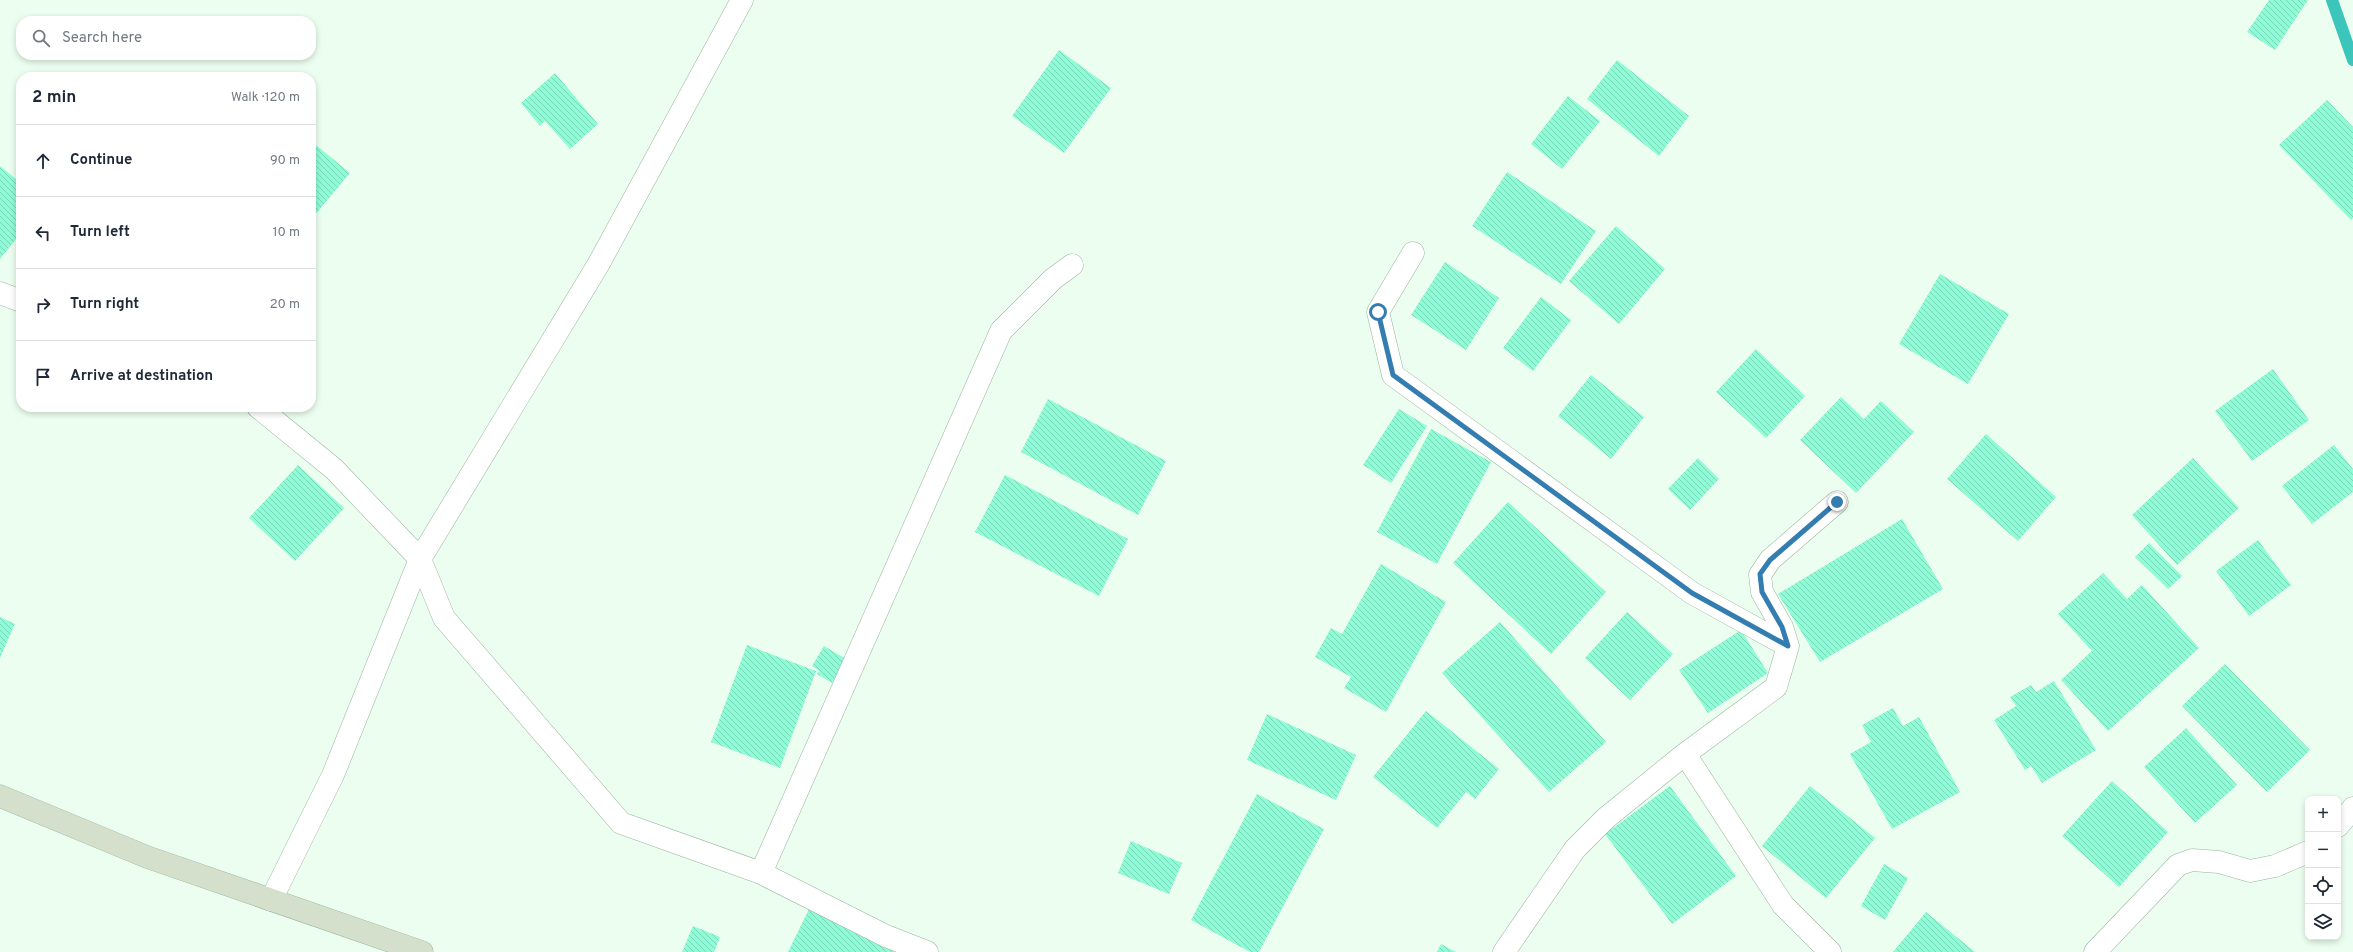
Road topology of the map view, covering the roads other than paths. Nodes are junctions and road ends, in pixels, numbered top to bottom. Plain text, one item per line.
1 (742, 0) edge
2 (1413, 253) dead end
3 (1072, 265) dead end
4 (0, 293) edge
5 (16, 299) edge
6 (264, 412) edge
7 (1837, 502) dead end
8 (420, 559) junction
9 (1788, 646) junction
10 (1685, 754) junction
11 (0, 796) edge
12 (2353, 808) edge
13 (2341, 822) edge
14 (2305, 853) edge
15 (761, 873) junction
16 (271, 900) junction
17 (422, 952) edge
18 (926, 952) edge
19 (1504, 952) edge
20 (1830, 952) edge
21 (2095, 952) edge

1 - 8 street
2 - 9 street
3 - 15 street
4 - 5 street
6 - 8 street
7 - 9 street
8 - 15 street
8 - 16 street
9 - 10 street
10 - 19 street
10 - 20 street
11 - 16 main road
12 - 13 street
14 - 21 street
15 - 18 street
16 - 17 main road

